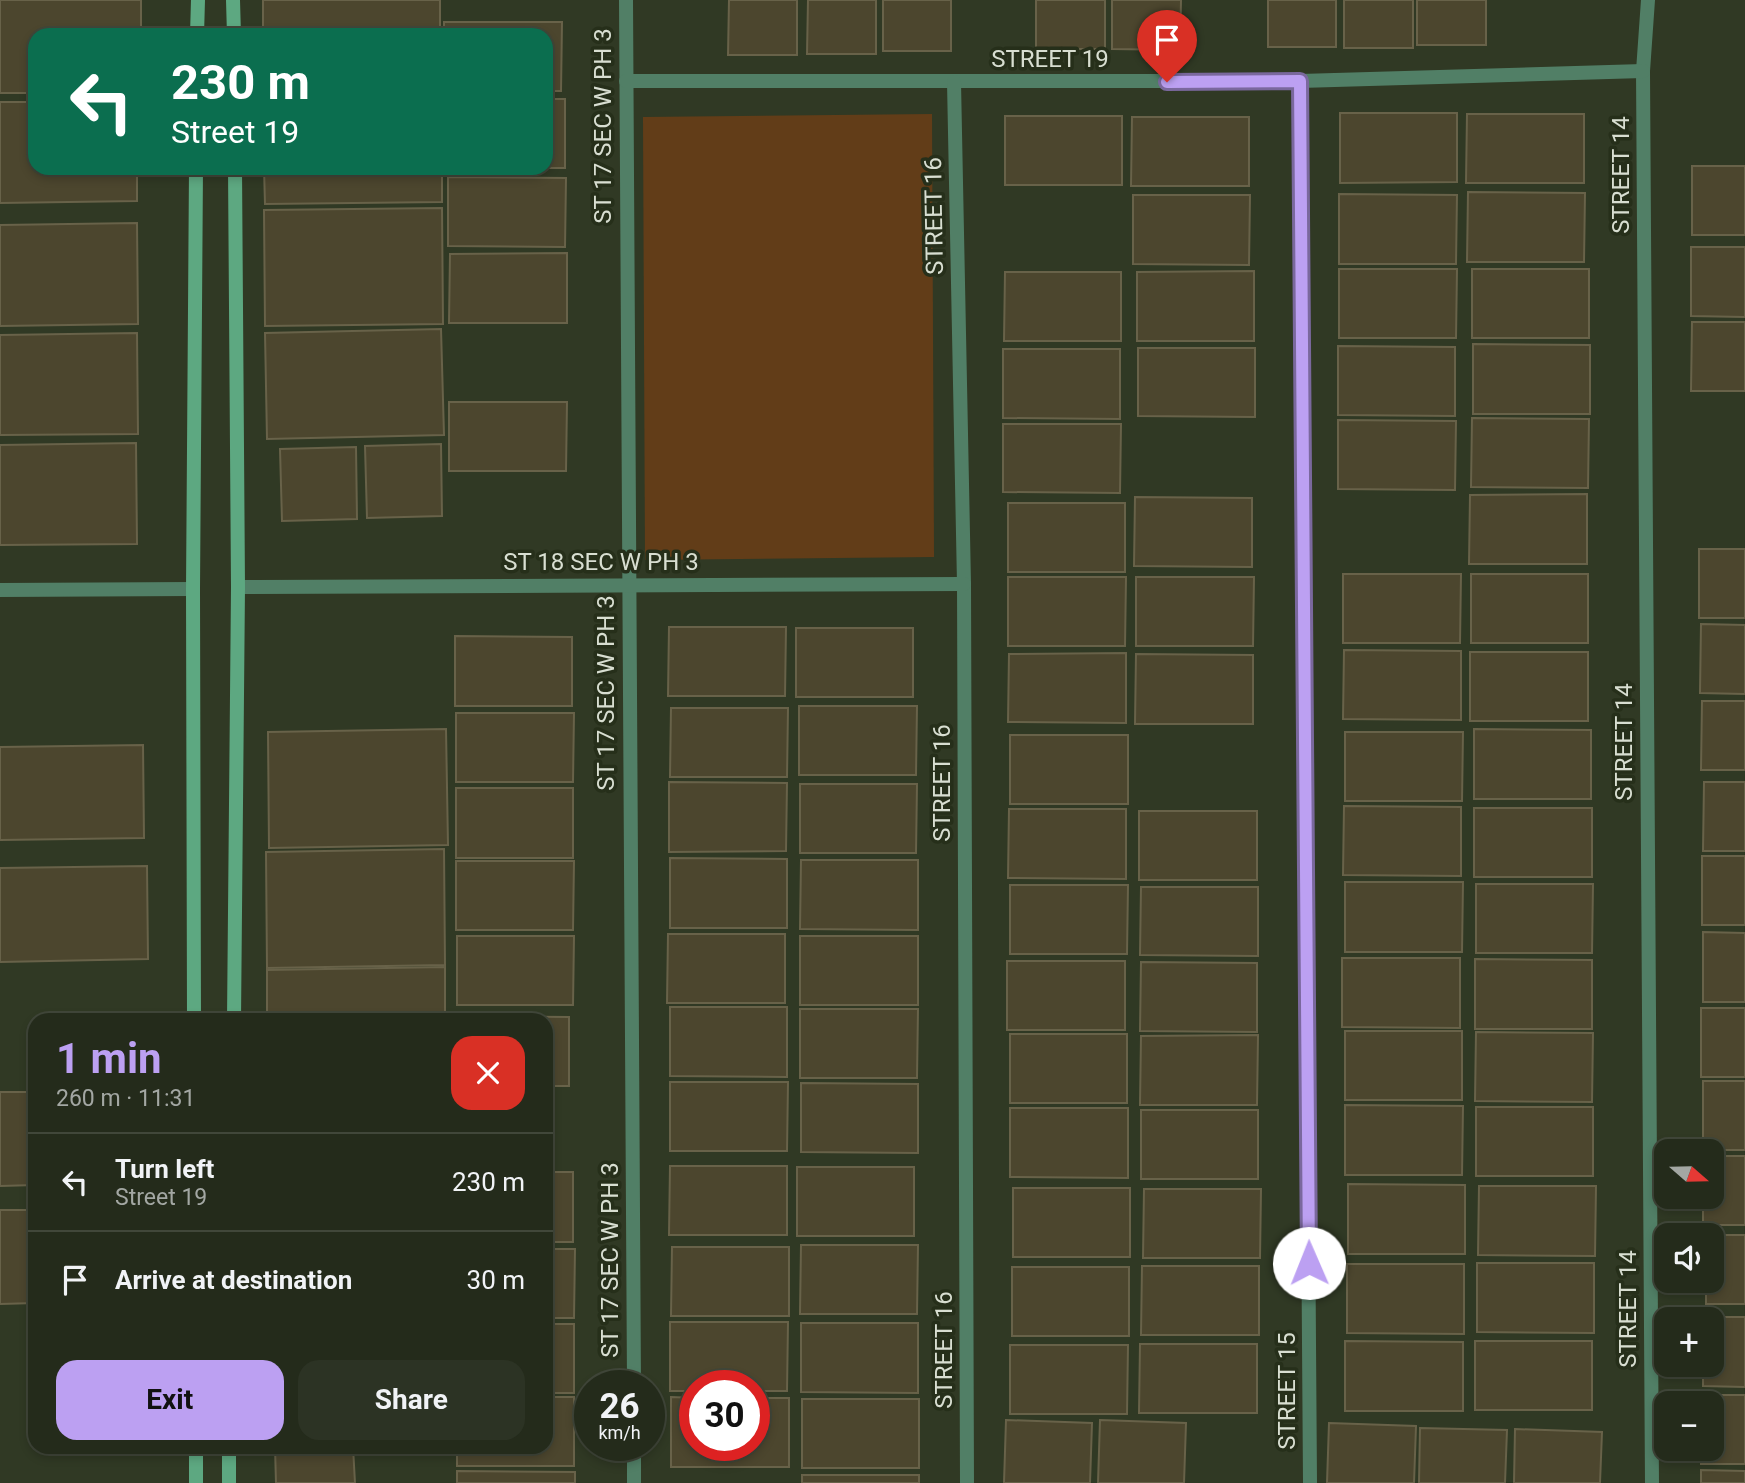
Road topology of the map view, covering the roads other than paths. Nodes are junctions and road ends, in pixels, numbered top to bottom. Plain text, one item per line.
1 (198, 0) edge
2 (233, 0) edge
3 (626, 0) edge
4 (1648, 0) edge
5 (197, 28) edge
6 (234, 28) edge
7 (1643, 71) junction
8 (626, 81) junction
9 (1300, 81) junction
10 (954, 82) junction
11 (196, 175) edge
12 (235, 175) edge
13 (964, 584) junction
14 (628, 585) junction
15 (238, 587) junction
16 (193, 589) junction
17 (0, 590) edge
18 (194, 1013) edge
19 (233, 1013) edge
20 (634, 1370) edge
21 (196, 1454) edge
22 (229, 1454) edge
23 (634, 1461) edge
24 (196, 1483) edge
25 (229, 1483) edge
26 (634, 1483) edge
27 (967, 1483) edge
28 (1310, 1483) edge
29 (1652, 1483) edge

1 - 5 main road
2 - 6 main road
3 - 8 street, ST 17 SEC W PH 3
4 - 7 street, STREET 14
7 - 9 street, STREET 19
7 - 29 street, STREET 14
8 - 10 street, STREET 19
8 - 14 street, ST 17 SEC W PH 3
9 - 10 street, STREET 19
9 - 28 street, STREET 15
10 - 13 street, STREET 16
11 - 16 main road
12 - 15 main road
13 - 14 street, ST 18 SEC W PH 3
13 - 27 street, STREET 16
14 - 15 street, ST 18 SEC W PH 3
14 - 20 street, ST 17 SEC W PH 3
15 - 19 main road
16 - 17 street
16 - 18 main road
21 - 24 main road
22 - 25 main road
23 - 26 street

